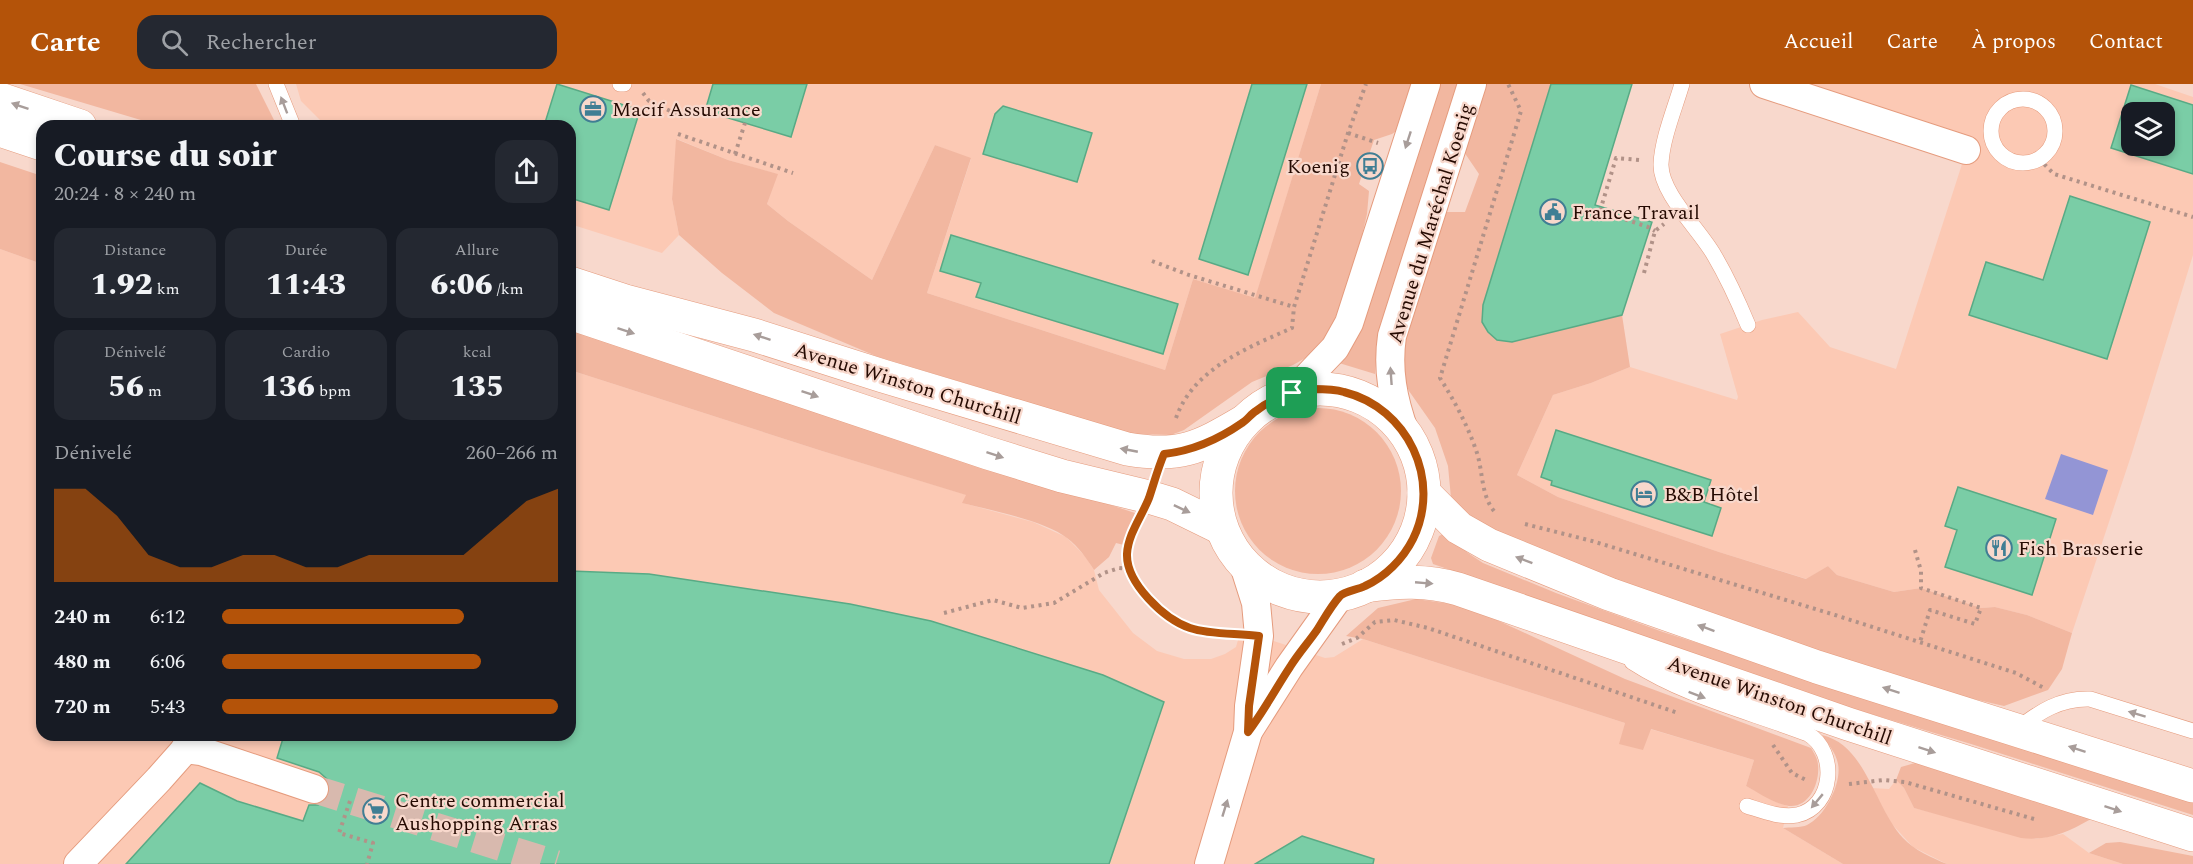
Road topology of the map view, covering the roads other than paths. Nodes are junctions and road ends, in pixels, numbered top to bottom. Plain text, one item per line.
1 (276, 84) edge
2 (1426, 84) edge
3 (1472, 84) edge
4 (1682, 84) edge
5 (1764, 84) edge
6 (0, 99) edge
7 (62, 120) edge
8 (291, 120) edge
9 (0, 130) edge
10 (36, 142) edge
11 (1993, 142) junction
12 (1966, 150) joint
13 (576, 277) edge
14 (576, 315) edge
15 (1748, 325) dead end
16 (1292, 393) junction
17 (1243, 423) junction
18 (1405, 433) junction
19 (1424, 493) junction
20 (1221, 528) junction
21 (1243, 562) junction
22 (1353, 590) junction
23 (1592, 636) junction
24 (2016, 730) junction
25 (2193, 731) edge
26 (1248, 732) junction
27 (192, 742) edge
28 (2193, 786) edge
29 (314, 789) tunnel mouth
30 (1747, 806) dead end
31 (2193, 835) edge
32 (78, 864) edge
33 (1209, 864) edge

8 -> 1 lane
2 -> 16 street
18 -> 3 street, Avenue du Maréchal Koenig
4 - 15 lane
5 - 12 street
7 -> 6 main road
9 - 10 main road
11 - 11 lane
11 - 12 lane
17 -> 13 main road, Avenue Winston Churchill
14 -> 20 main road, Avenue Winston Churchill
16 - 17 main road
16 - 18 main road
17 - 20 main road
18 - 19 main road
19 - 22 main road
24 -> 19 main road
20 - 21 main road
21 - 22 main road
21 - 26 street
22 -> 23 main road, Avenue Winston Churchill
22 - 26 street
23 -> 30 lane
23 -> 31 main road, Avenue Winston Churchill
25 -> 24 lane
28 -> 24 main road
33 -> 26 street
27 - 29 street
27 - 32 street

